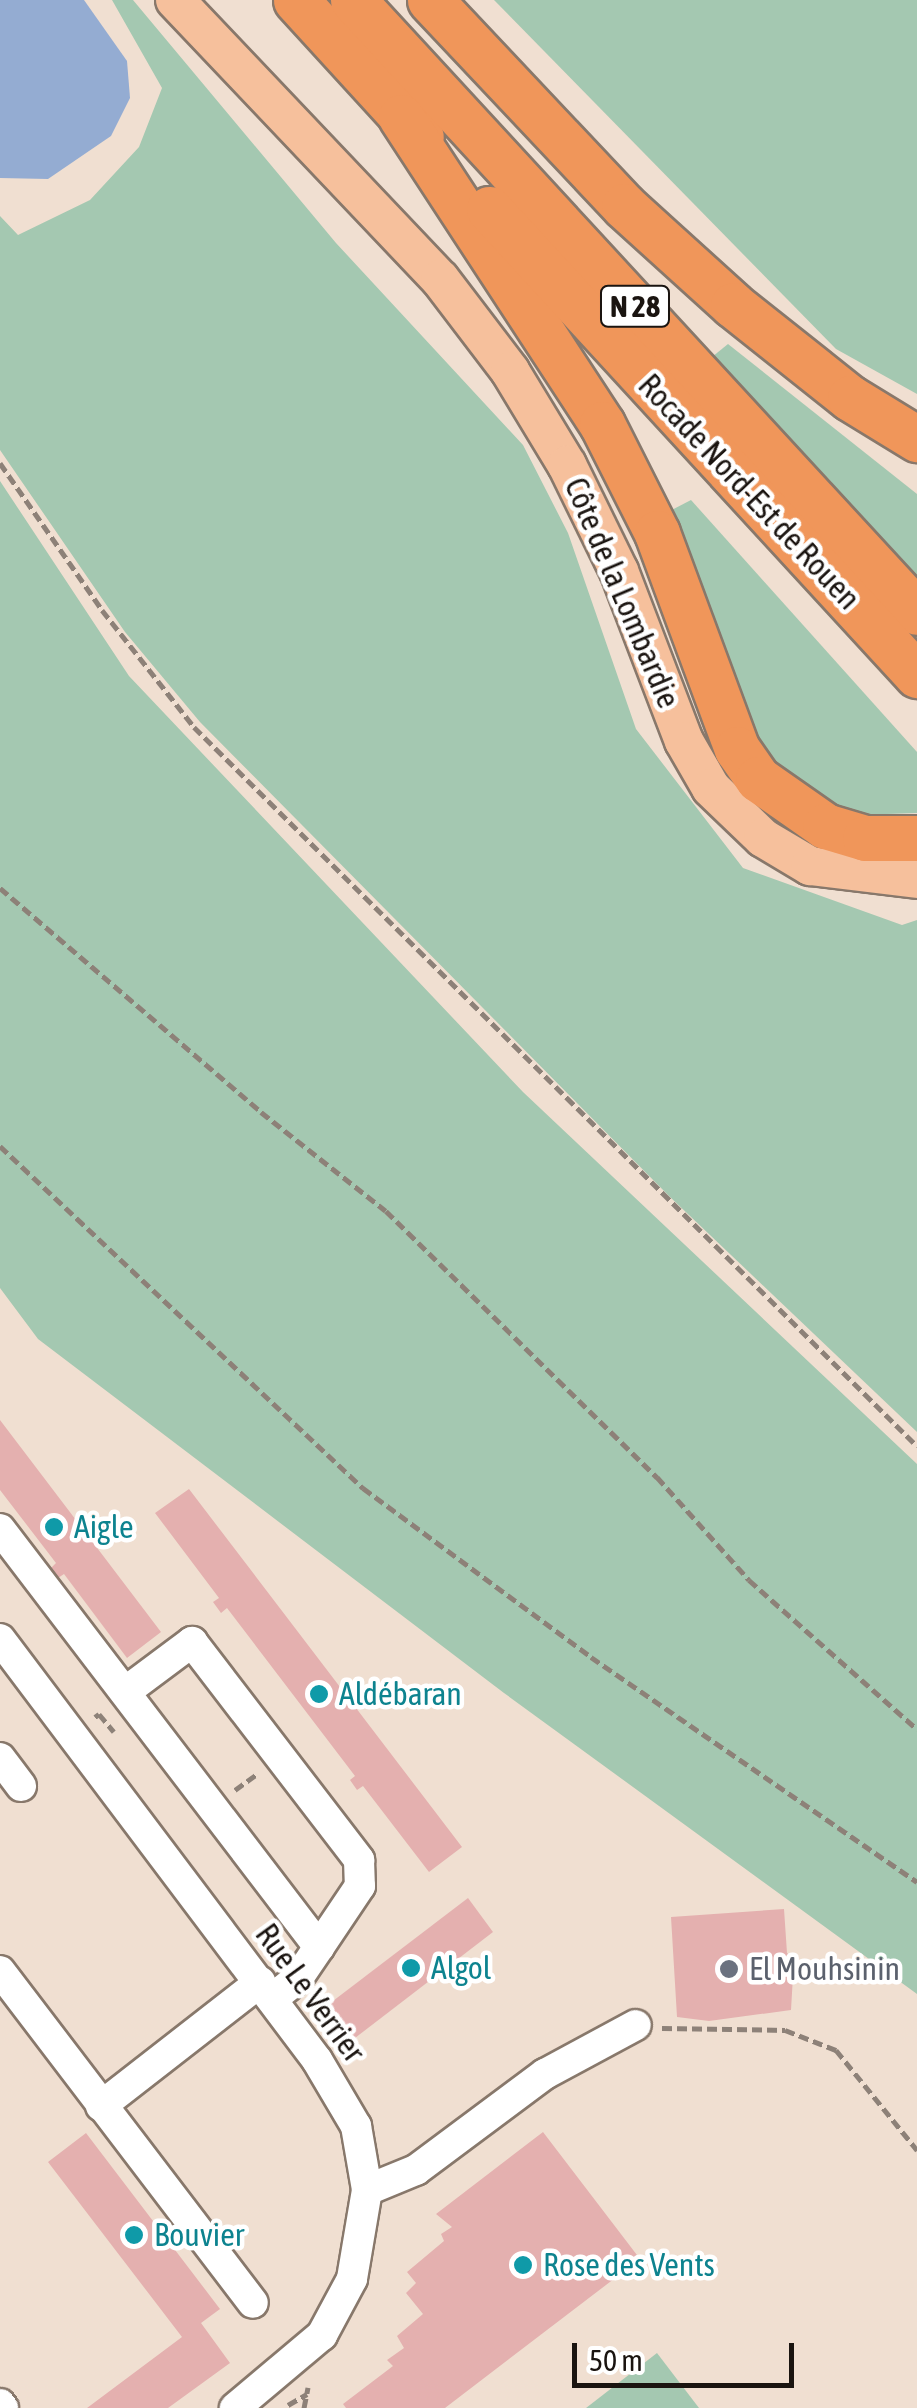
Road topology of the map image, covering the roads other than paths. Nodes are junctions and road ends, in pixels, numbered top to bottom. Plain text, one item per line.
1 (174, 0) edge
2 (296, 0) edge
3 (353, 0) edge
4 (430, 0) edge
5 (401, 116) junction
6 (917, 439) edge
7 (917, 612) edge
8 (917, 675) edge
9 (917, 838) edge
10 (917, 879) edge
11 (0, 1529) edge
12 (0, 1639) edge
13 (125, 1692) junction
14 (0, 1758) edge
15 (20, 1786) dead end
16 (319, 1946) junction
17 (0, 1971) edge
18 (266, 1991) junction
19 (636, 2025) road end
20 (101, 2106) junction
21 (367, 2190) junction
22 (254, 2303) dead end
23 (235, 2408) edge

1 - 10 main road, Côte de la Lombardie
2 - 5 highway, Rocade Nord-Est de Rouen / N 28
3 - 7 highway, Rocade Nord-Est de Rouen / N 28
4 - 6 highway
5 - 8 highway, Rocade Nord-Est de Rouen / N 28
5 - 9 highway
11 - 13 street
12 - 18 street, Rue Le Verrier
13 - 16 street
13 - 16 street
14 - 15 street
16 - 18 street
17 - 20 street
18 - 20 street
18 - 21 street, Rue Le Verrier
19 - 21 street
20 - 22 street
21 - 23 street, Rue Le Verrier

